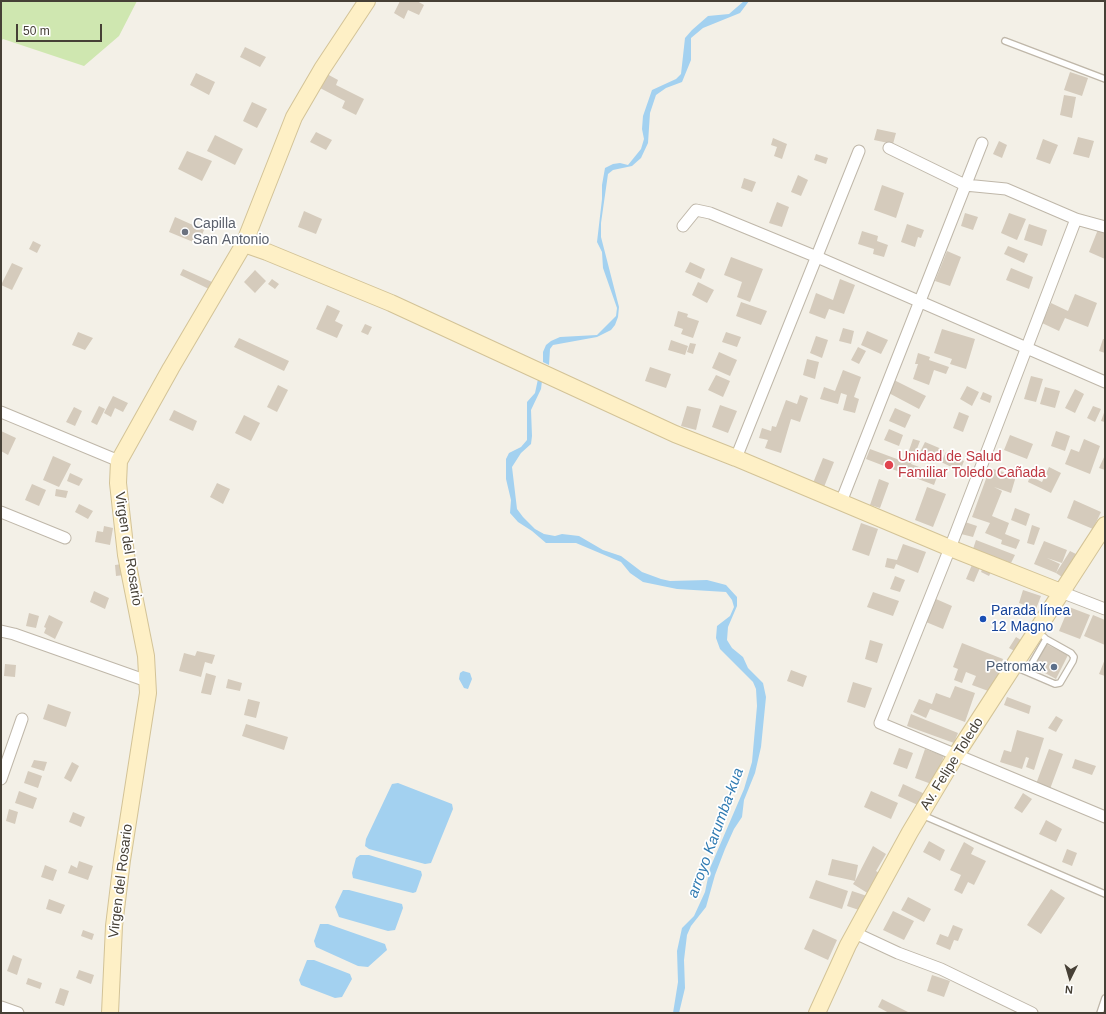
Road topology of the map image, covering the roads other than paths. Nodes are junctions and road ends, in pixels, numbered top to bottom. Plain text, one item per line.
1 (367, 1) edge
2 (1004, 41) dead end
3 (1105, 79) edge
4 (982, 143) dead end
5 (889, 148) dead end
6 (859, 151) dead end
7 (965, 185) junction
8 (1076, 219) junction
9 (683, 226) dead end
10 (1105, 227) edge
11 (244, 244) junction
12 (817, 257) junction
13 (919, 301) junction
14 (1028, 348) junction
15 (1105, 382) edge
16 (1, 412) edge
17 (736, 458) junction
18 (119, 461) junction
19 (842, 502) junction
20 (1, 512) edge
21 (1105, 525) edge
22 (65, 538) dead end
23 (950, 548) junction
24 (1061, 592) junction
25 (1105, 609) edge
26 (1, 631) edge
27 (1041, 634) junction
28 (1020, 669) junction
29 (147, 681) junction
30 (22, 719) dead end
31 (956, 755) junction
32 (1, 779) edge
33 (920, 815) junction
34 (1105, 817) edge
35 (1105, 894) edge
36 (855, 933) junction
37 (1105, 998) edge
38 (1, 1007) edge
39 (18, 1013) edge
40 (110, 1013) edge
41 (816, 1013) edge
42 (1032, 1013) edge
43 (1100, 1013) edge

1 - 11 street, Virgen del Rosario
2 - 3 lane
4 - 7 street
5 - 7 street
6 - 12 street
7 - 8 street
7 - 13 street
8 - 10 street
8 - 14 street
9 - 12 street
11 - 17 street
11 - 18 street, Virgen del Rosario
12 - 13 street
12 - 17 street
13 - 14 street
13 - 19 street
14 - 15 street
14 - 23 street
16 - 18 street
17 - 19 street
18 - 29 street, Virgen del Rosario
19 - 23 street
20 - 22 street
21 - 24 street, Av. Felipe Toledo
23 - 24 street
23 - 31 street
24 - 25 street
24 - 27 street, Av. Felipe Toledo
26 - 29 street
27 - 28 street, Av. Felipe Toledo
27 - 28 lane
28 - 31 street, Av. Felipe Toledo
29 - 40 street, Virgen del Rosario
30 - 32 street
31 - 33 street, Av. Felipe Toledo
31 - 34 street
33 - 35 lane
33 - 36 street, Av. Felipe Toledo
36 - 41 street, Av. Felipe Toledo
36 - 42 street
37 - 43 lane
38 - 39 street

